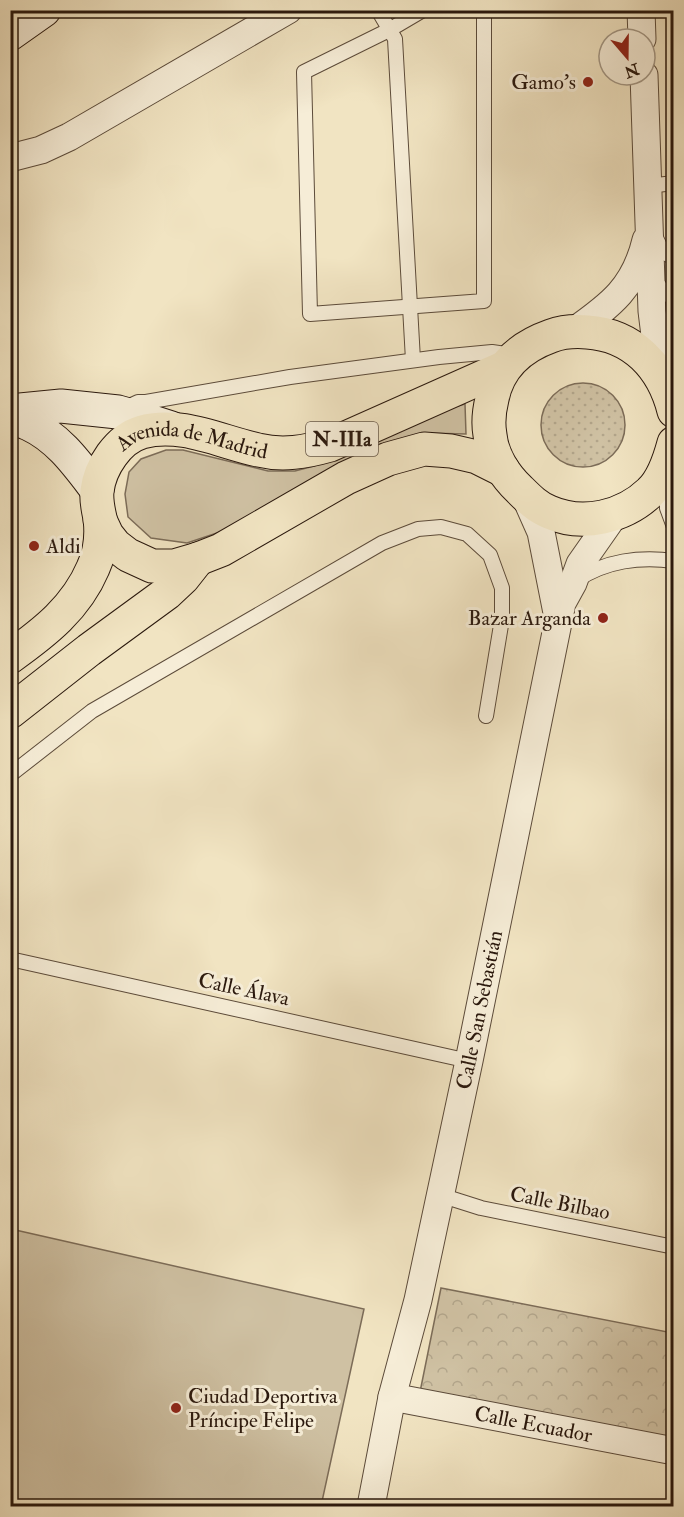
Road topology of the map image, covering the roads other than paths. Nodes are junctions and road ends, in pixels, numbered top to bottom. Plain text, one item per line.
1 (44, 10) edge
2 (288, 10) edge
3 (378, 10) edge
4 (423, 10) edge
5 (484, 10) edge
6 (641, 10) edge
7 (642, 27) edge
8 (389, 30) junction
9 (10, 34) edge
10 (646, 87) edge
11 (10, 158) edge
12 (661, 184) edge
13 (650, 225) junction
14 (674, 258) edge
15 (652, 275) junction
16 (674, 299) edge
17 (410, 307) junction
18 (574, 331) junction
19 (413, 360) junction
20 (510, 361) junction
21 (660, 364) edge
22 (10, 411) edge
23 (674, 411) edge
24 (118, 412) junction
25 (10, 420) edge
26 (171, 429) junction
27 (669, 456) edge
28 (503, 470) junction
29 (525, 495) junction
30 (99, 505) junction
31 (615, 514) junction
32 (674, 527) edge
33 (198, 559) junction
34 (674, 561) edge
35 (573, 583) junction
36 (558, 620) junction
37 (10, 657) edge
38 (10, 712) edge
39 (486, 716) dead end
40 (10, 776) edge
41 (10, 959) edge
42 (469, 1061) junction
43 (440, 1195) junction
44 (674, 1247) edge
45 (393, 1397) junction
46 (674, 1451) edge
47 (354, 1506) edge
48 (371, 1506) edge

1 - 9 main road
2 - 11 street
3 - 8 lane
4 - 8 lane
5 - 17 lane
6 - 7 street
8 - 17 lane
8 - 17 lane
10 - 12 street
12 - 13 street
13 - 14 lane
13 - 15 street
13 - 18 street
15 - 16 lane
15 - 21 street
17 - 19 lane
18 - 20 highway, N-IIIa
18 - 21 highway, N-IIIa
19 - 20 lane
19 - 24 lane
20 - 26 highway, Avenida de Madrid / N-IIIa
20 - 28 highway, N-IIIa
21 - 23 highway
22 - 24 main road
24 - 26 main road
25 - 30 main road
26 - 30 highway, Avenida de Madrid / N-IIIa
27 - 31 highway, N-IIIa
27 - 32 lane
28 - 29 highway, N-IIIa
28 - 33 highway, N-IIIa
29 - 31 highway, N-IIIa
29 - 36 street
30 - 33 highway, N-IIIa
30 - 37 highway, Avenida de Madrid / N-IIIa
31 - 35 street
33 - 38 highway, N-IIIa
34 - 35 lane
35 - 36 street
36 - 42 street, Calle San Sebastián
39 - 40 lane
41 - 42 lane, Calle Álava
42 - 43 street, Calle San Sebastián
43 - 44 lane, Calle Bilbao
43 - 45 street, Calle San Sebastián
45 - 46 street, Calle Ecuador
45 - 47 street, Calle San Sebastián
45 - 48 street, Calle San Sebastián

